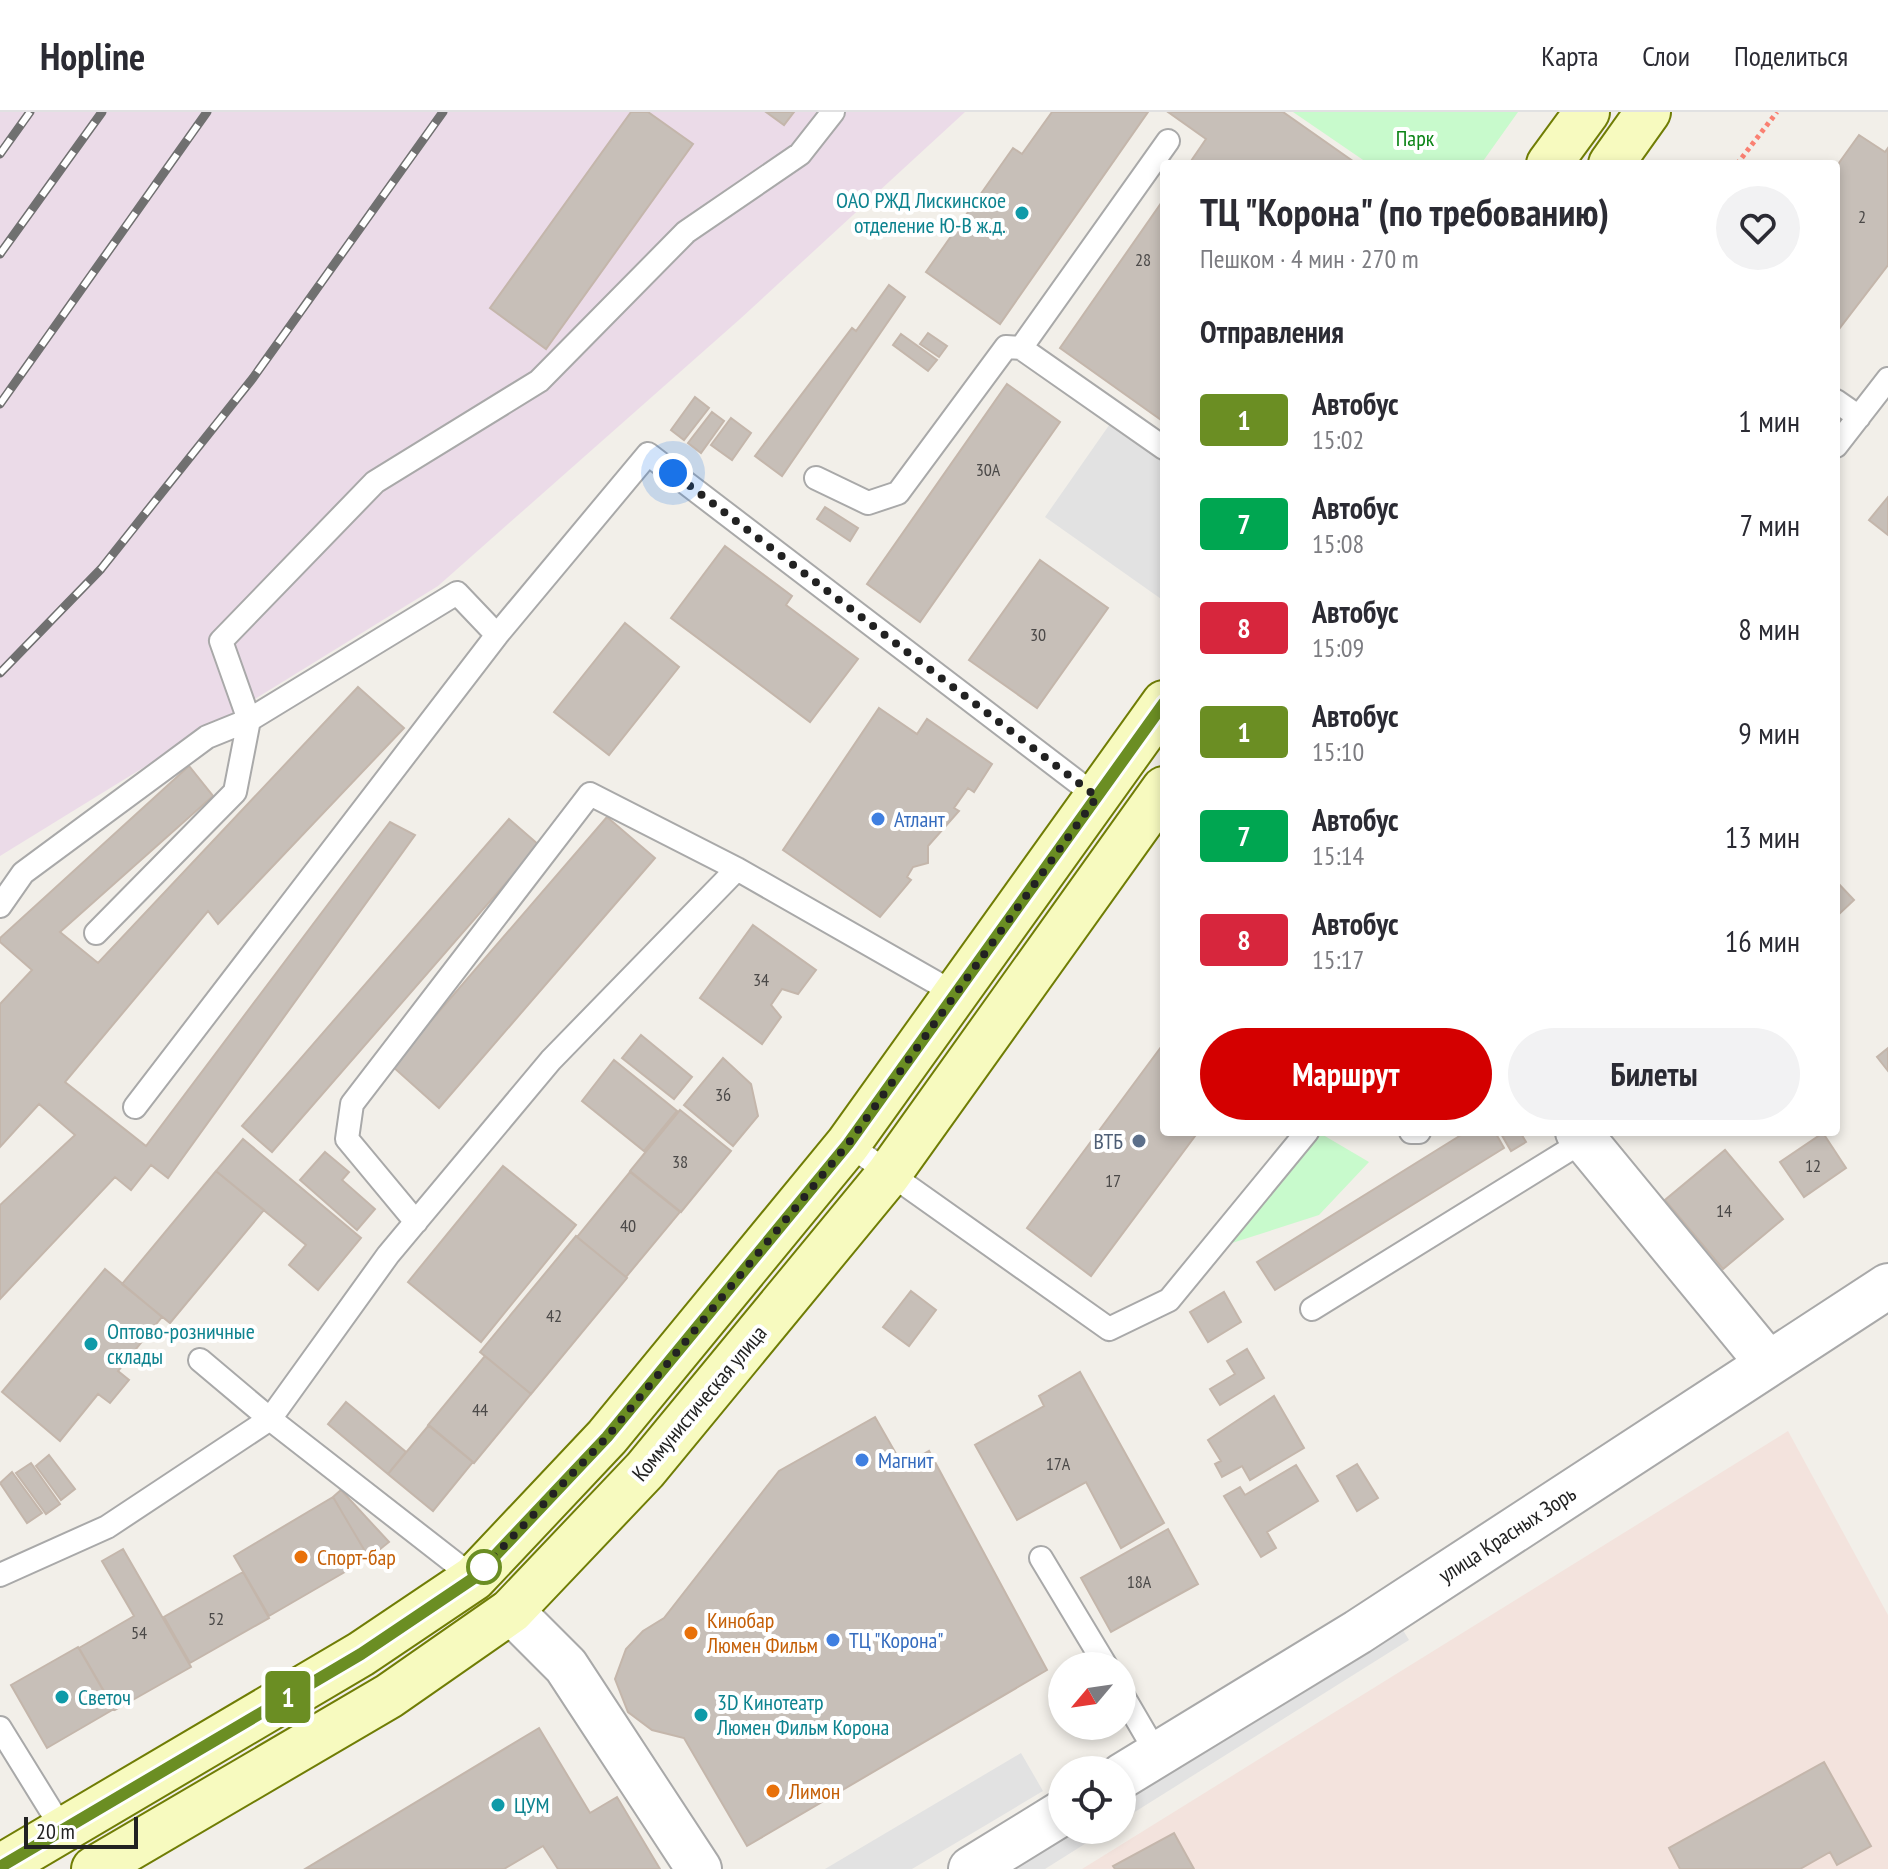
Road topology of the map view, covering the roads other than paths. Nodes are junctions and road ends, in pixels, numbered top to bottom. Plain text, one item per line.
1 (833, 112) edge
2 (1587, 112) edge
3 (1648, 112) edge
4 (1168, 141) dead end
5 (1552, 160) edge
6 (1614, 160) edge
7 (1021, 348) junction
8 (1888, 379) edge
9 (1840, 404) edge
10 (1859, 417) junction
11 (1840, 441) edge
12 (1160, 445) edge
13 (816, 478) dead end
14 (497, 635) junction
15 (1160, 709) edge
16 (249, 720) junction
17 (1160, 795) edge
18 (1097, 797) junction
19 (737, 869) junction
20 (0, 906) edge
21 (96, 933) dead end
22 (956, 994) junction
23 (135, 1107) dead end
24 (1304, 1136) edge
25 (1582, 1136) edge
26 (848, 1144) junction
27 (888, 1175) junction
28 (416, 1222) junction
29 (1888, 1286) edge
30 (1312, 1309) dead end
31 (200, 1360) dead end
32 (1768, 1363) junction
33 (270, 1419) junction
34 (1041, 1558) dead end
35 (0, 1575) edge
36 (474, 1578) junction
37 (511, 1611) junction
38 (1098, 1652) edge
39 (0, 1728) edge
40 (1133, 1740) edge
41 (1139, 1765) edge
42 (1048, 1822) edge
43 (63, 1830) junction
44 (0, 1867) edge
45 (94, 1869) edge
46 (699, 1869) edge
47 (971, 1869) edge

1 - 16 lane
2 - 5 main road
3 - 6 main road
4 - 7 lane
7 - 12 lane
7 - 13 lane
8 - 10 lane
9 - 10 lane
10 - 11 lane
14 - 16 lane
14 - 18 lane
14 - 23 lane
15 - 18 main road
16 - 20 lane
16 - 21 lane
17 - 27 main road, Коммунистическая улица
18 - 22 main road
19 - 22 lane
19 - 28 lane
19 - 28 lane
22 - 26 main road
24 - 27 lane
25 - 30 lane
25 - 32 street
26 - 27 lane
26 - 36 main road
27 - 37 main road, Коммунистическая улица
28 - 33 lane
29 - 32 street, улица Красных Зорь
31 - 33 lane
32 - 41 street, улица Красных Зорь
33 - 35 lane
33 - 36 lane
34 - 38 lane
36 - 43 main road
37 - 45 main road, Коммунистическая улица
37 - 46 street
39 - 43 lane
40 - 41 lane
42 - 47 street
43 - 44 main road

